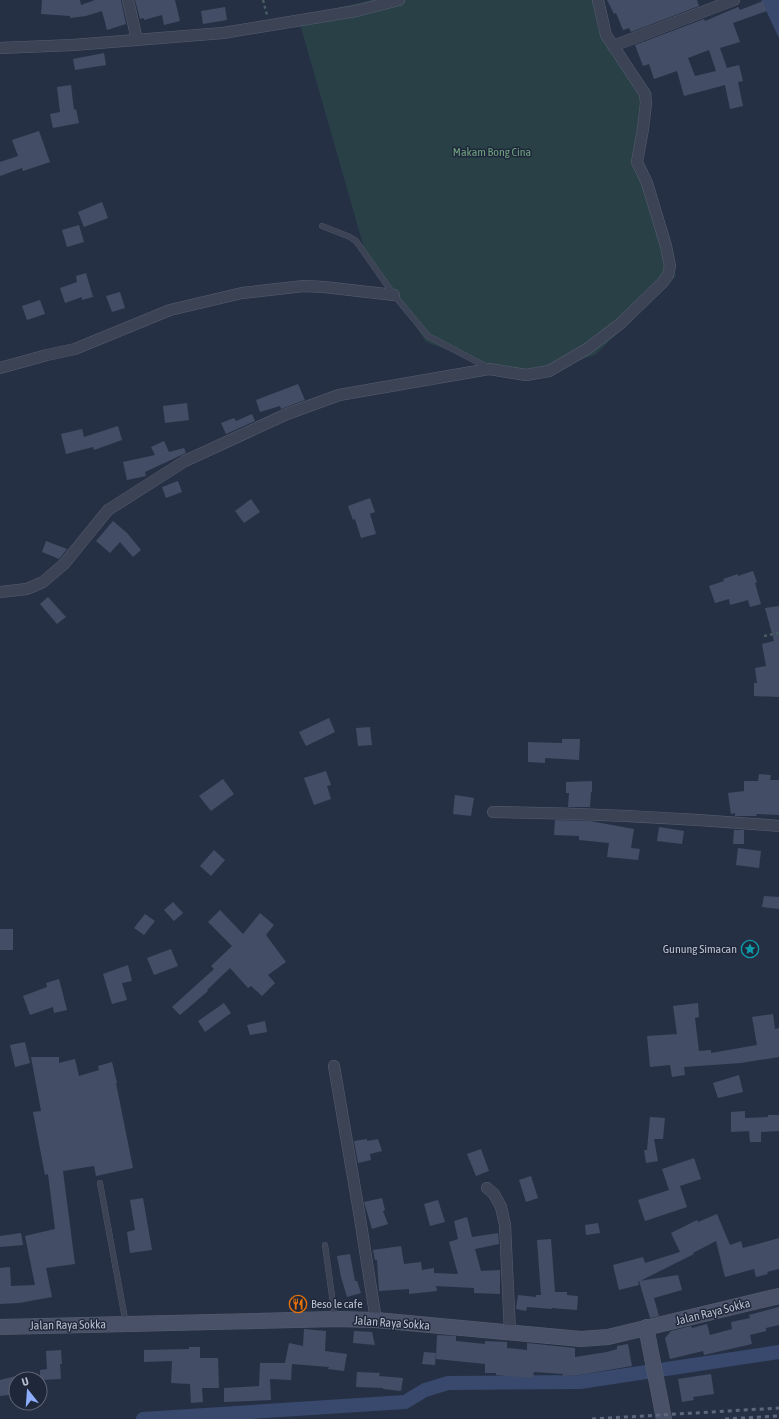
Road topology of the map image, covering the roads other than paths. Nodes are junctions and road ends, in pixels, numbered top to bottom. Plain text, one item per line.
1 (128, 0) edge
2 (399, 0) edge
3 (598, 0) edge
4 (734, 0) edge
5 (137, 40) junction
6 (613, 46) junction
7 (0, 48) edge
8 (322, 226) dead end
9 (394, 295) junction
10 (0, 368) edge
11 (489, 368) junction
12 (0, 592) edge
13 (493, 812) dead end
14 (779, 826) edge
15 (334, 1066) dead end
16 (100, 1183) dead end
17 (487, 1188) dead end
18 (325, 1245) dead end
19 (779, 1296) edge
20 (336, 1319) junction
21 (376, 1320) junction
22 (126, 1324) junction
23 (0, 1327) edge
24 (646, 1327) junction
25 (510, 1332) junction
26 (664, 1419) edge

1 - 5 street
2 - 5 street
3 - 6 street
4 - 6 street
5 - 7 street
6 - 11 street
8 - 9 lane
9 - 10 street
9 - 11 lane
11 - 12 street
13 - 14 street
15 - 21 street
16 - 22 lane
17 - 25 street
18 - 20 lane
19 - 24 main road, Jalan Raya Sokka
20 - 21 main road, Jalan Raya Sokka
20 - 22 main road, Jalan Raya Sokka
21 - 25 main road, Jalan Raya Sokka
22 - 23 main road, Jalan Raya Sokka
24 - 25 main road, Jalan Raya Sokka
24 - 26 main road

